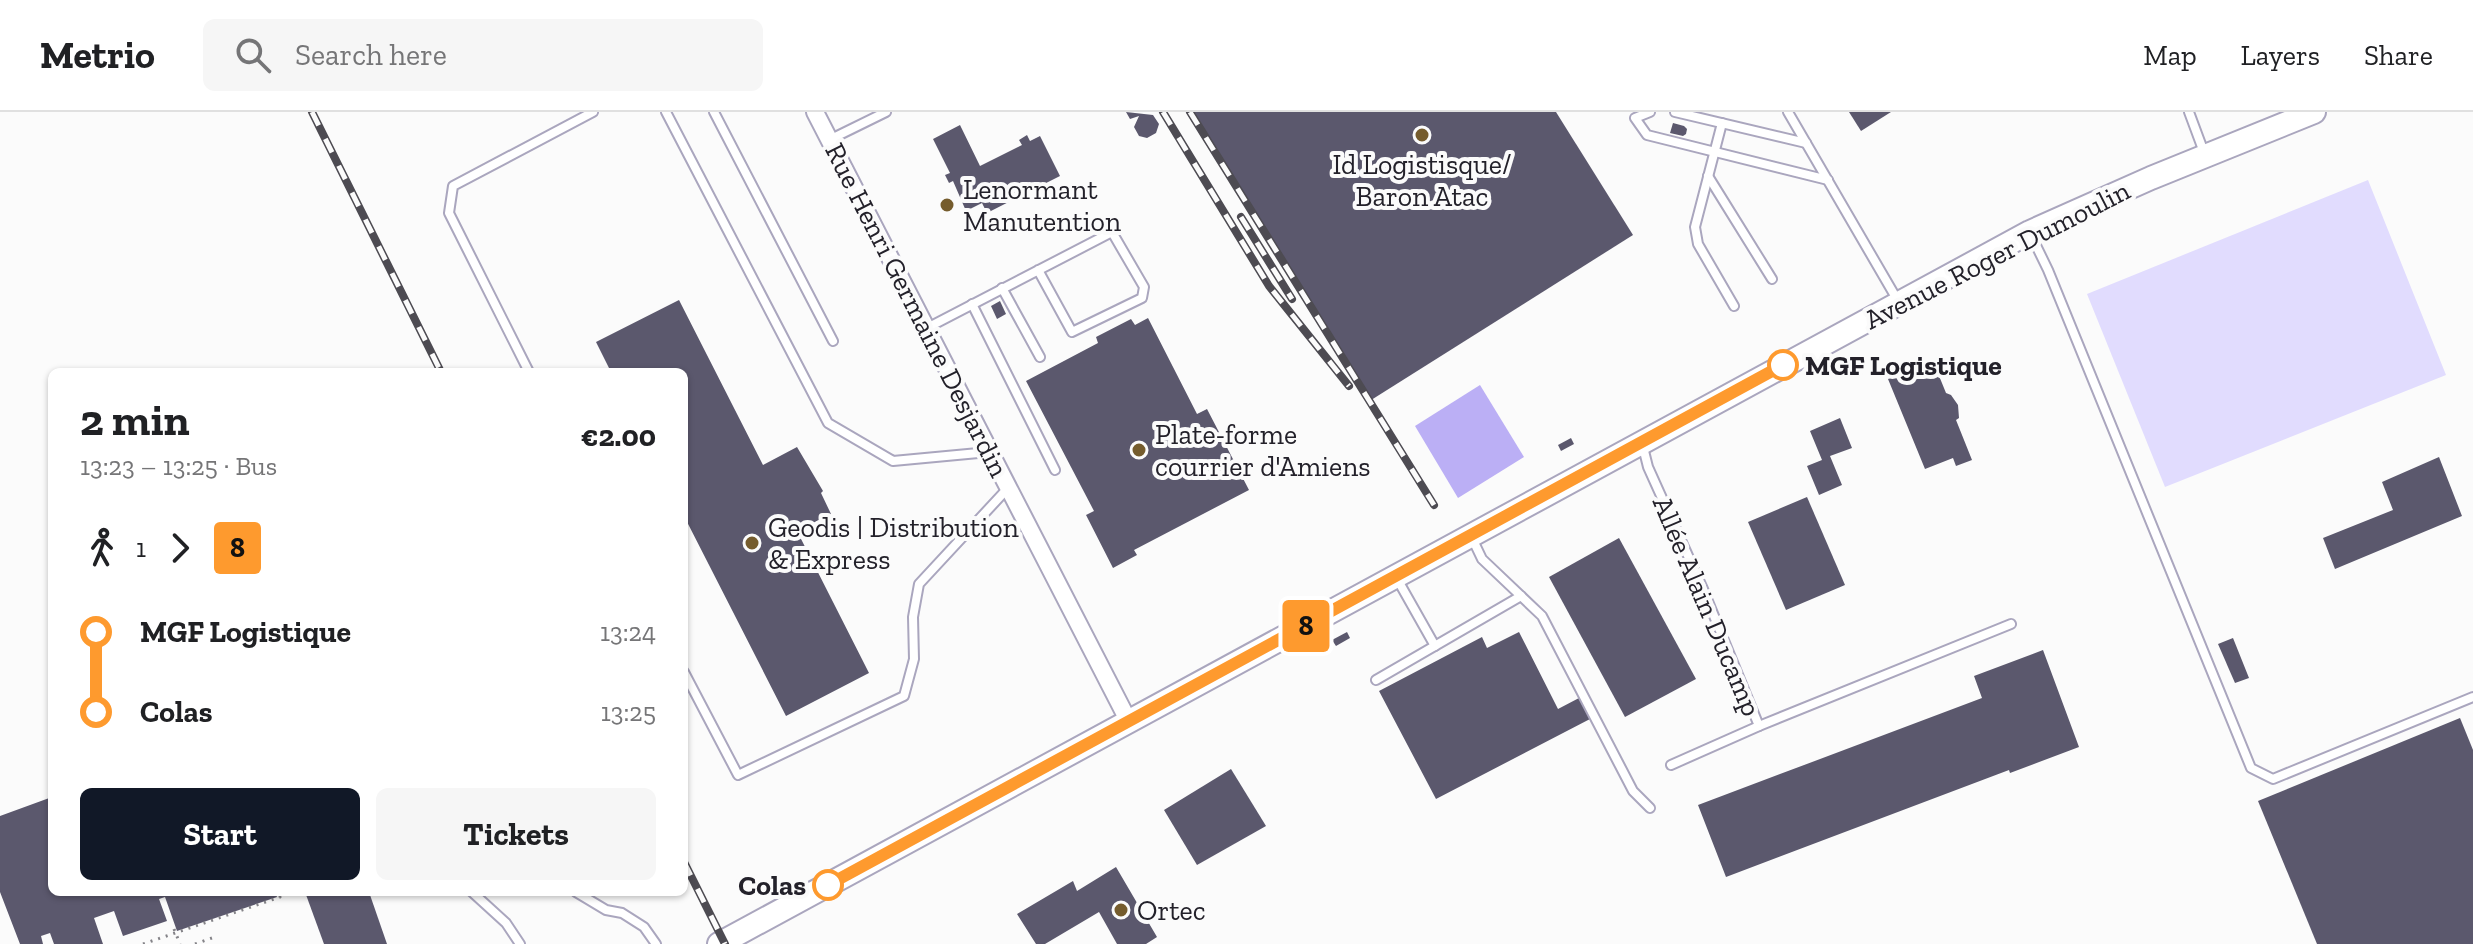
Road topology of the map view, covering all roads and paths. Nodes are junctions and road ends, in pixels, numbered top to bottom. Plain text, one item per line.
1 (593, 112) edge
2 (666, 112) edge
3 (714, 112) edge
4 (815, 112) edge
5 (886, 112) edge
6 (1650, 112) edge
7 (1675, 112) edge
8 (1788, 112) edge
9 (2189, 112) edge
10 (2314, 112) edge
11 (1634, 115) edge
12 (1722, 123) junction
13 (829, 140) junction
14 (1806, 143) junction
15 (1715, 152) junction
16 (2205, 156) junction
17 (1708, 176) junction
18 (1828, 180) junction
19 (2030, 232) junction
20 (1038, 270) junction
21 (1772, 279) dead end
22 (1002, 288) junction
23 (1899, 302) junction
24 (972, 304) junction
25 (1734, 306) dead end
26 (926, 328) junction
27 (833, 341) dead end
28 (1040, 357) dead end
29 (527, 368) edge
30 (1642, 441) junction
31 (990, 452) junction
32 (1055, 470) dead end
33 (1008, 488) junction
34 (1470, 536) junction
35 (1396, 576) junction
36 (1521, 596) junction
37 (2011, 624) dead end
38 (1435, 646) junction
39 (688, 680) edge
40 (1376, 680) dead end
41 (2473, 697) edge
42 (1129, 722) junction
43 (1759, 726) junction
44 (1671, 765) dead end
45 (1650, 808) dead end
46 (280, 896) edge
47 (476, 896) edge
48 (583, 896) edge
49 (175, 931) junction
50 (212, 938) dead end
51 (143, 944) edge
52 (180, 944) edge
53 (195, 944) edge
54 (520, 944) edge
55 (656, 944) edge
56 (719, 944) edge

1 - 29 lane
2 - 31 lane
3 - 27 lane
4 - 13 street, Rue Henri Germaine Desjardin
5 - 13 lane
6 - 11 lane
7 - 12 lane
8 - 14 lane
9 - 16 lane
10 - 16 main road, Avenue Roger Dumoulin
11 - 15 lane
12 - 14 lane
12 - 15 lane
13 - 26 street, Rue Henri Germaine Desjardin
14 - 18 lane
15 - 17 lane
15 - 18 lane
16 - 19 main road, Avenue Roger Dumoulin
17 - 21 lane
17 - 25 lane
18 - 23 lane
19 - 23 main road, Avenue Roger Dumoulin
19 - 41 lane
20 - 20 lane
20 - 22 lane
22 - 24 lane
22 - 28 lane
23 - 30 main road, Avenue Roger Dumoulin
24 - 26 lane
24 - 32 lane
26 - 31 street, Rue Henri Germaine Desjardin
30 - 34 main road, Avenue Roger Dumoulin
30 - 43 lane, Allée Alain Ducamp
31 - 33 street, Rue Henri Germaine Desjardin
33 - 39 lane
33 - 42 street, Rue Henri Germaine Desjardin
34 - 35 main road, Avenue Roger Dumoulin
34 - 36 lane
35 - 38 lane
35 - 42 main road, Avenue Roger Dumoulin
36 - 38 lane
36 - 45 lane
37 - 43 lane
38 - 40 lane
42 - 56 main road, Avenue Roger Dumoulin
43 - 44 lane, Allée Alain Ducamp
46 - 49 path
47 - 54 lane
48 - 55 lane
49 - 51 path
49 - 52 path
50 - 53 path

